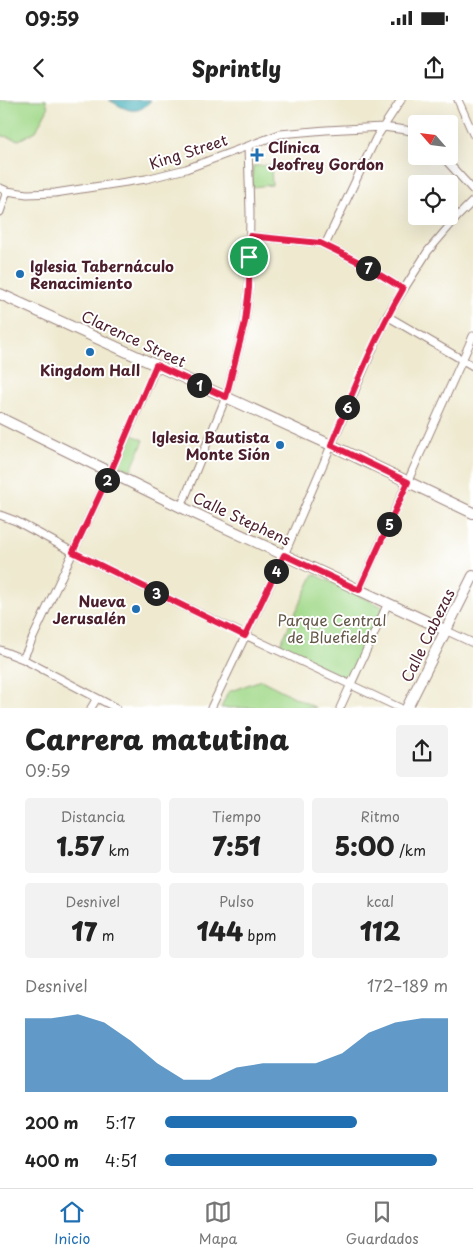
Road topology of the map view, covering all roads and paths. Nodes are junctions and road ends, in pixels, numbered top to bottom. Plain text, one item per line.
1 (401, 100) edge
2 (458, 100) edge
3 (383, 128) junction
4 (408, 131) edge
5 (473, 134) edge
6 (248, 146) junction
7 (450, 165) edge
8 (3, 190) edge
9 (473, 190) edge
10 (473, 201) edge
11 (0, 212) edge
12 (250, 236) junction
13 (325, 245) junction
14 (403, 289) junction
15 (0, 294) edge
16 (387, 316) junction
17 (473, 336) edge
18 (463, 360) junction
19 (156, 365) junction
20 (473, 366) edge
21 (226, 397) junction
22 (0, 418) edge
23 (331, 445) junction
24 (111, 471) junction
25 (408, 482) junction
26 (181, 506) junction
27 (473, 513) edge
28 (0, 515) edge
29 (73, 552) junction
30 (284, 555) junction
31 (473, 576) edge
32 (359, 590) junction
33 (388, 604) junction
34 (445, 630) junction
35 (245, 636) junction
36 (473, 643) edge
37 (0, 650) edge
38 (23, 659) junction
39 (350, 685) junction
40 (96, 698) junction
41 (91, 708) edge
42 (116, 708) edge
43 (212, 708) edge
44 (340, 708) edge
45 (400, 708) edge
46 (408, 708) edge

1 - 3 street
2 - 5 street
3 - 4 street, King Street
3 - 6 street, King Street
3 - 13 street
6 - 8 street, King Street
6 - 12 street
7 - 9 street
8 - 11 street
10 - 14 street
12 - 13 street
12 - 21 street
13 - 14 street
14 - 16 street
15 - 19 street, Clarence Street
16 - 18 street
16 - 23 street
17 - 18 street
18 - 20 street
18 - 25 street
19 - 21 street, Clarence Street
19 - 24 street
21 - 23 street, Clarence Street
21 - 26 street
22 - 24 street, Calle Stephens
23 - 25 street, Clarence Street
23 - 30 street
24 - 26 street, Calle Stephens
24 - 29 street
25 - 27 street, Clarence Street
25 - 32 street
26 - 30 street, Calle Stephens
28 - 29 street
29 - 35 street
29 - 38 street
30 - 32 street, Calle Stephens
30 - 35 street
31 - 34 street, Calle Cabezas
32 - 33 street, Calle Stephens
33 - 34 street, Calle Stephens
33 - 39 street
34 - 36 street, Calle Stephens
34 - 46 street, Calle Cabezas
35 - 39 street
35 - 43 street
37 - 38 street
38 - 40 street
39 - 44 street
39 - 45 street
40 - 41 street
40 - 42 street

